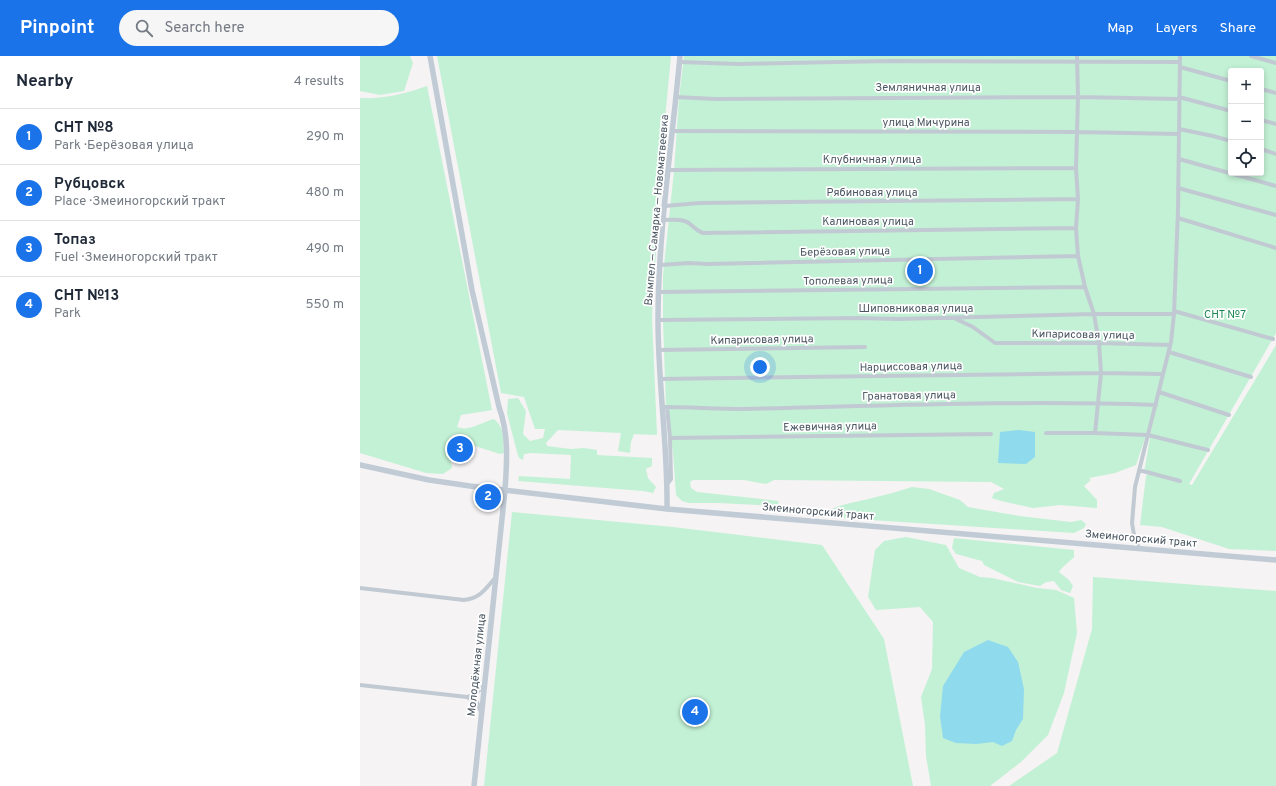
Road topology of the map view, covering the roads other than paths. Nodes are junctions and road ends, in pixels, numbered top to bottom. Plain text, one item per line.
1 (430, 56) edge
2 (1077, 56) edge
3 (1180, 56) edge
4 (1251, 56) edge
5 (680, 59) edge
6 (1078, 63) junction
7 (1276, 63) edge
8 (1180, 65) junction
9 (1228, 80) edge
10 (1264, 90) edge
11 (1276, 93) edge
12 (1078, 96) junction
13 (676, 97) junction
14 (1179, 98) junction
15 (1228, 110) edge
16 (1264, 121) edge
17 (1276, 124) edge
18 (673, 131) junction
19 (1077, 132) junction
20 (1179, 132) junction
21 (1228, 140) edge
22 (1264, 150) edge
23 (1276, 154) edge
24 (1179, 159) junction
25 (1076, 168) junction
26 (668, 170) junction
27 (1276, 186) edge
28 (1178, 188) junction
29 (1078, 200) junction
30 (665, 206) junction
31 (1276, 215) edge
32 (1178, 218) junction
33 (664, 220) junction
34 (1076, 228) junction
35 (1276, 248) edge
36 (1078, 256) junction
37 (660, 265) junction
38 (1084, 287) junction
39 (659, 292) junction
40 (1174, 312) junction
41 (1094, 314) junction
42 (955, 318) junction
43 (658, 320) junction
44 (1273, 339) dead end
45 (1099, 343) junction
46 (1170, 345) junction
47 (865, 347) dead end
48 (659, 350) junction
49 (1168, 352) junction
50 (1100, 373) junction
51 (1163, 374) junction
52 (1251, 377) dead end
53 (660, 379) junction
54 (1159, 392) junction
55 (1098, 403) junction
56 (1156, 405) junction
57 (664, 407) junction
58 (1229, 415) dead end
59 (1046, 433) dead end
60 (1095, 433) junction
61 (991, 434) dead end
62 (1148, 435) junction
63 (670, 438) junction
64 (1208, 450) dead end
65 (360, 465) edge
66 (1139, 470) junction
67 (1180, 481) dead end
68 (668, 483) junction
69 (505, 490) junction
70 (668, 509) junction
71 (1139, 549) junction
72 (1276, 560) edge
73 (496, 576) junction
74 (360, 588) edge
75 (360, 686) edge
76 (484, 686) junction
77 (467, 697) junction
78 (482, 714) junction
79 (474, 786) edge

1 - 69 main road, Молодёжная улица
2 - 6 street
3 - 8 street
4 - 7 street
5 - 6 street
5 - 13 main road, Вымпел — Самарка — Новоматвеевка
6 - 8 street
6 - 12 street
8 - 9 street
8 - 14 street
10 - 11 street
12 - 13 street, Земляничная улица
12 - 14 street, Земляничная улица
12 - 19 street
13 - 18 main road, Вымпел — Самарка — Новоматвеевка
14 - 15 street, Земляничная улица
14 - 20 street
16 - 17 street
18 - 19 street, улица Мичурина
18 - 26 main road, Вымпел — Самарка — Новоматвеевка
19 - 20 street, улица Мичурина
19 - 25 street
20 - 21 street, улица Мичурина
20 - 24 street
22 - 23 street
24 - 27 street
24 - 28 street
25 - 26 street, Клубничная улица
25 - 29 street
26 - 30 main road, Вымпел — Самарка — Новоматвеевка
28 - 31 street
28 - 32 street
29 - 30 street, Рябиновая улица
29 - 34 street
30 - 33 main road, Вымпел — Самарка — Новоматвеевка
32 - 35 street
32 - 40 street
33 - 34 street, Калиновая улица
33 - 37 main road, Вымпел — Самарка — Новоматвеевка
34 - 36 street
36 - 37 street, Берёзовая улица
36 - 38 street
37 - 39 main road, Вымпел — Самарка — Новоматвеевка
38 - 39 street, Тополевая улица
38 - 41 street
39 - 43 main road, Вымпел — Самарка — Новоматвеевка
40 - 41 street, Шиповниковая улица
40 - 44 street, Шиповниковая улица
40 - 46 street
41 - 42 street, Шиповниковая улица
41 - 45 street
42 - 43 street, Шиповниковая улица
42 - 45 street, Кипарисовая улица
43 - 48 main road, Вымпел — Самарка — Новоматвеевка
45 - 46 street, Кипарисовая улица
45 - 50 street
46 - 49 street
47 - 48 street, Кипарисовая улица
48 - 53 main road, Вымпел — Самарка — Новоматвеевка
49 - 51 street
49 - 52 street
50 - 51 street, Нарциссовая улица
50 - 53 street, Нарциссовая улица
50 - 55 street
51 - 54 street
53 - 57 main road, Вымпел — Самарка — Новоматвеевка
54 - 56 street
54 - 58 street
55 - 56 street, Гранатовая улица
55 - 57 street, Гранатовая улица
55 - 60 street
56 - 62 street
57 - 63 street
57 - 68 main road, Вымпел — Самарка — Новоматвеевка
59 - 60 street
60 - 62 street
61 - 63 street, Ежевичная улица
62 - 64 street
62 - 66 street
63 - 68 street
65 - 69 main road, Змеиногорский тракт
66 - 67 street
66 - 71 street
68 - 70 main road, Вымпел — Самарка — Новоматвеевка
69 - 70 main road, Змеиногорский тракт
69 - 73 main road, Молодёжная улица
70 - 71 main road, Змеиногорский тракт
71 - 72 main road, Змеиногорский тракт
73 - 74 street
73 - 76 main road, Молодёжная улица
75 - 77 street
76 - 77 street
76 - 78 main road, Молодёжная улица
77 - 78 street
78 - 79 main road, Молодёжная улица

